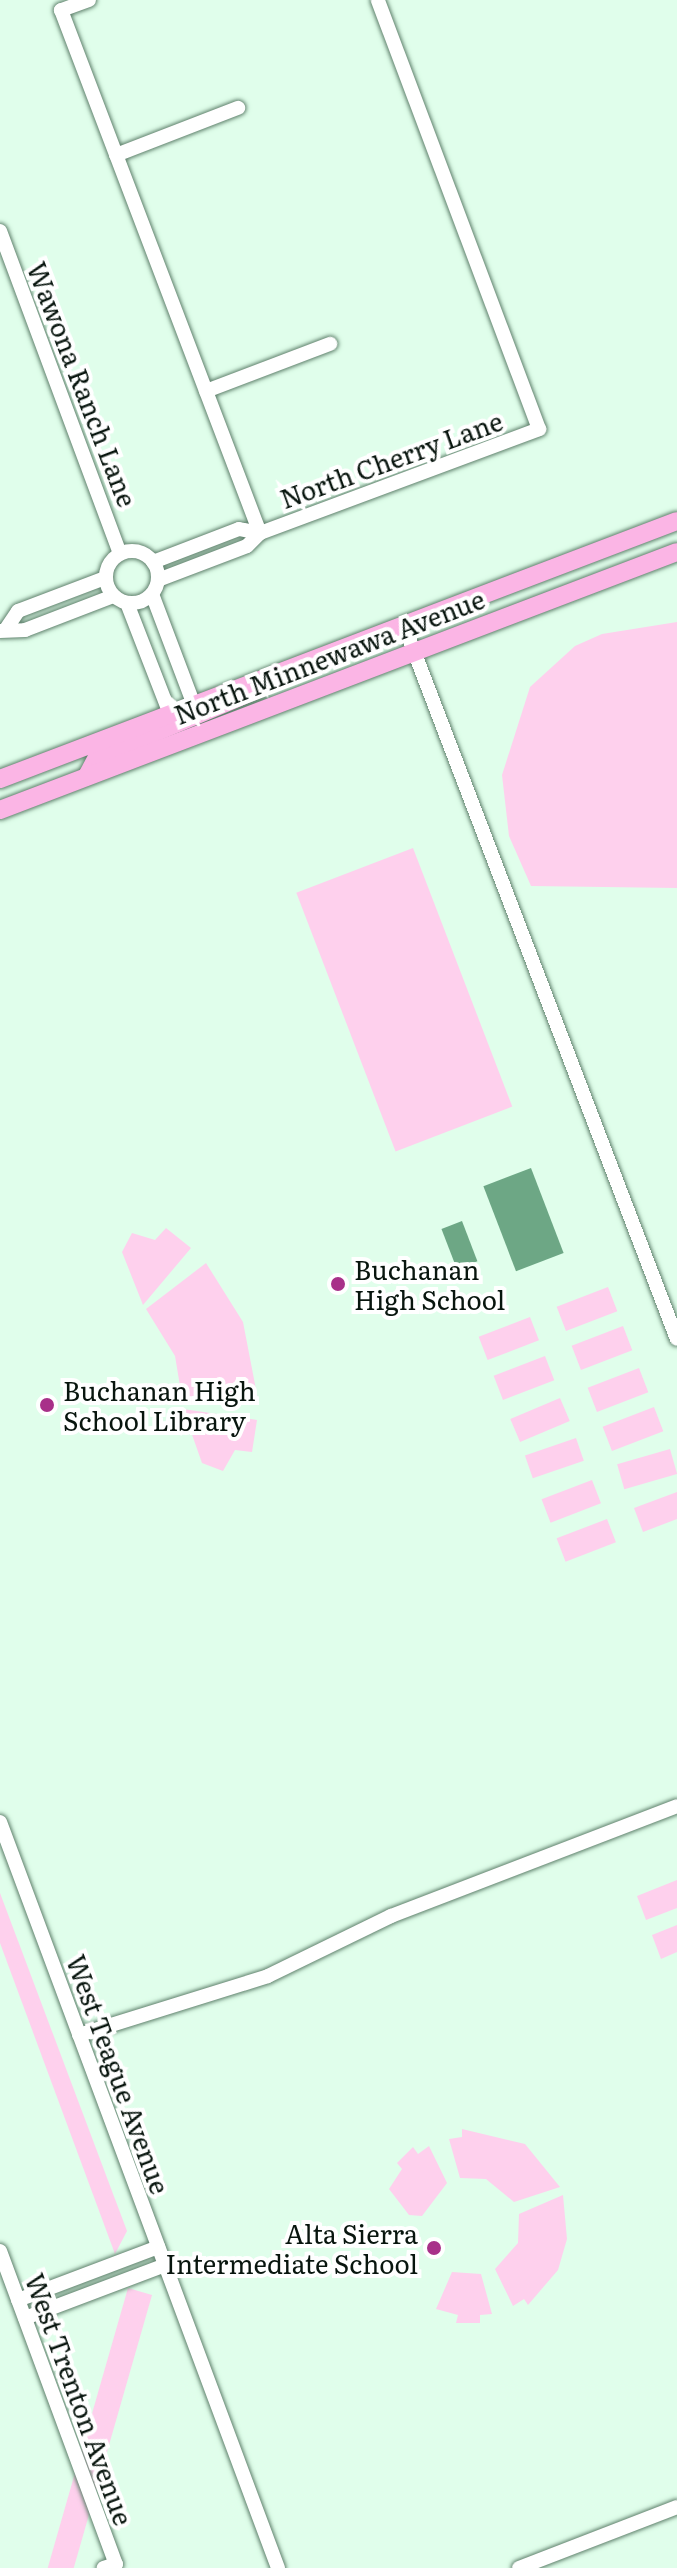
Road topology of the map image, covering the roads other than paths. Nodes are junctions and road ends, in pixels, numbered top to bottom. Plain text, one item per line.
1 (89, 0) edge
2 (378, 0) edge
3 (238, 108) dead end
4 (116, 155) junction
5 (0, 231) edge
6 (330, 344) dead end
7 (206, 391) junction
8 (677, 521) edge
9 (260, 533) junction
10 (677, 552) edge
11 (120, 553) junction
12 (153, 562) junction
13 (105, 578) junction
14 (155, 587) junction
15 (113, 596) junction
16 (127, 603) junction
17 (0, 614) edge
18 (404, 625) junction
19 (3, 630) edge
20 (414, 651) junction
21 (295, 667) junction
22 (194, 705) junction
23 (170, 714) junction
24 (87, 776) junction
25 (0, 779) edge
26 (0, 810) edge
27 (677, 1339) edge
28 (677, 1806) edge
29 (0, 1822) edge
30 (79, 2035) junction
31 (158, 2247) junction
32 (0, 2251) edge
33 (165, 2265) junction
34 (18, 2300) junction
35 (25, 2318) junction
36 (677, 2507) edge
37 (110, 2566) edge
38 (278, 2568) edge
39 (519, 2568) edge

1 - 4 street
2 - 9 street, North Cherry Lane
3 - 4 street
4 - 7 street
5 - 11 street, Wawona Ranch Lane
6 - 7 street
7 - 9 street
8 - 18 main road, North Minnewawa Avenue
9 - 12 street, North Cherry Lane
9 - 14 street, North Cherry Lane
10 - 20 main road, North Minnewawa Avenue
11 - 12 street
11 - 13 street
12 - 14 street
13 - 15 street
13 - 19 street
14 - 16 street
14 - 22 street
15 - 16 street
15 - 19 street
16 - 23 street
17 - 19 street
18 - 20 street
18 - 21 main road, North Minnewawa Avenue
20 - 24 main road, North Minnewawa Avenue
20 - 27 street
21 - 22 main road, North Minnewawa Avenue
21 - 24 main road
22 - 23 main road, North Minnewawa Avenue
23 - 25 main road, North Minnewawa Avenue
24 - 26 main road, North Minnewawa Avenue
28 - 30 street
29 - 30 street, West Teague Avenue
30 - 31 street, West Teague Avenue
31 - 33 street, West Teague Avenue
31 - 34 street
32 - 34 street, West Trenton Avenue
33 - 35 street
33 - 38 street, West Teague Avenue
34 - 35 street, West Trenton Avenue
35 - 37 street, West Trenton Avenue
36 - 39 street

